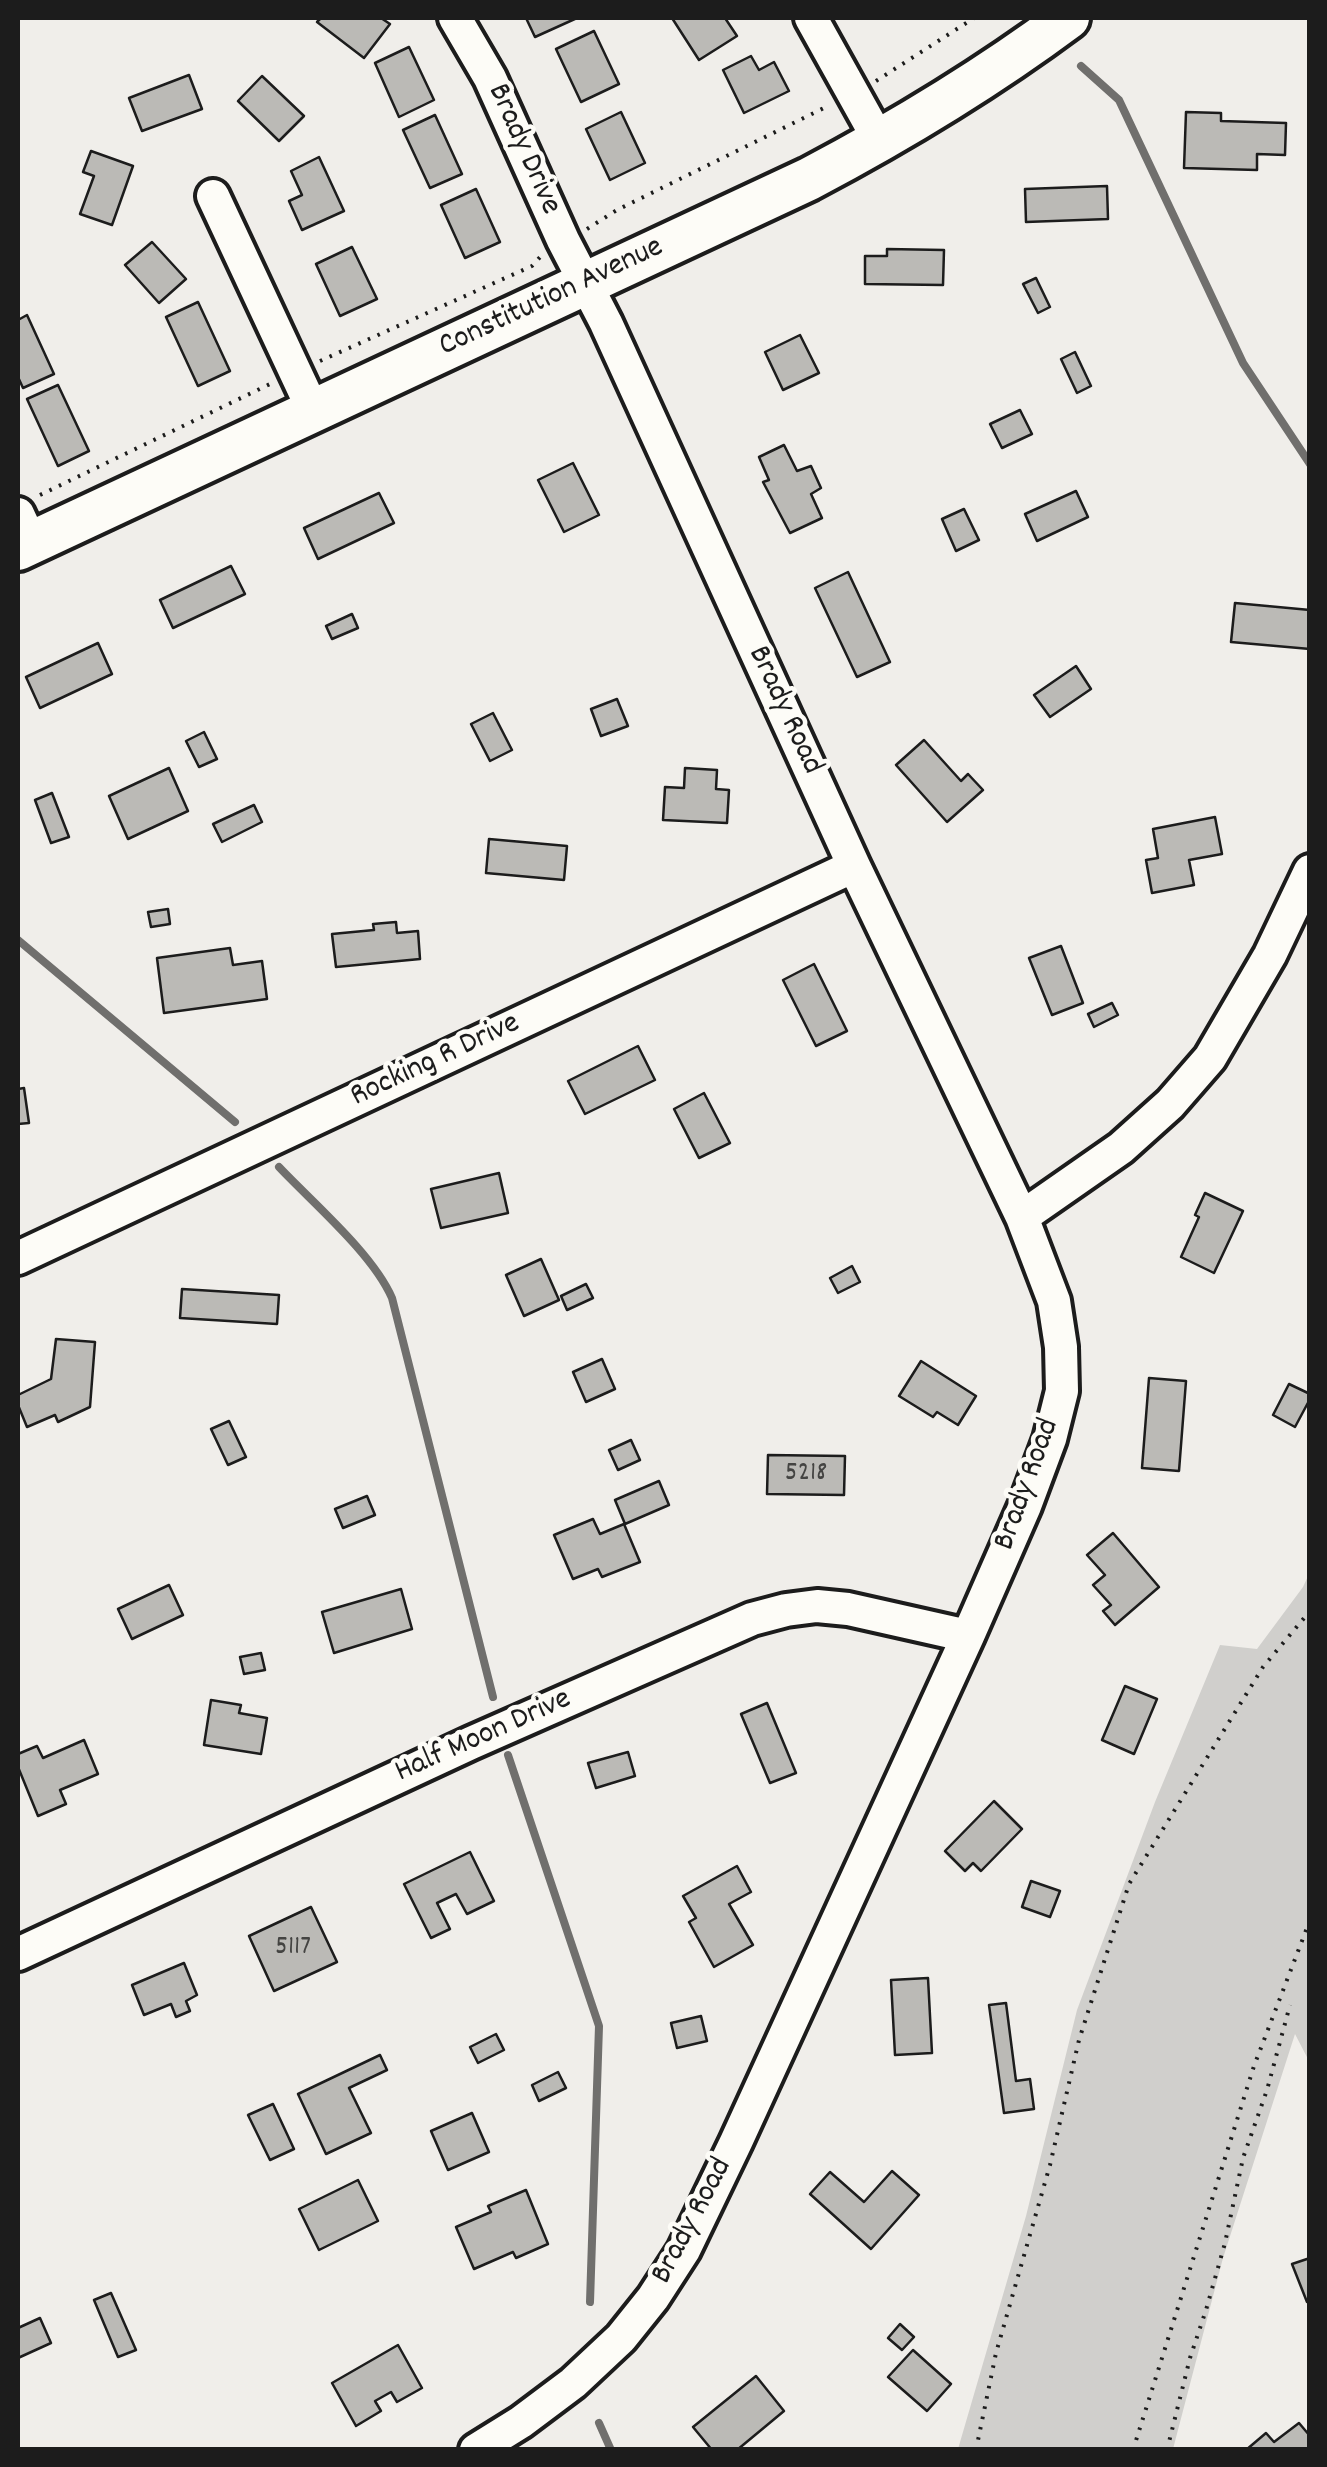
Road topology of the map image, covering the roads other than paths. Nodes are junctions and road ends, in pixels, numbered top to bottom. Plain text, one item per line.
1 (455, 18) edge
2 (811, 18) edge
3 (1068, 18) edge
4 (880, 142) junction
5 (212, 196) dead end
6 (585, 284) junction
7 (313, 410) junction
8 (24, 526) edge
9 (854, 866) junction
10 (1310, 871) edge
11 (1022, 1217) junction
12 (18, 1258) edge
13 (968, 1636) junction
14 (18, 1954) edge
15 (476, 2450) edge

1 - 6 street, Brady Drive
2 - 4 street
3 - 4 main road, Constitution Avenue
4 - 6 main road, Constitution Avenue
5 - 7 street
6 - 7 main road, Constitution Avenue
6 - 9 street, Brady Road
7 - 8 main road, Constitution Avenue
9 - 11 street, Brady Road
9 - 12 street, Rocking R Drive
10 - 11 street
11 - 13 street, Brady Road
13 - 14 street, Half Moon Drive
13 - 15 street, Brady Road

